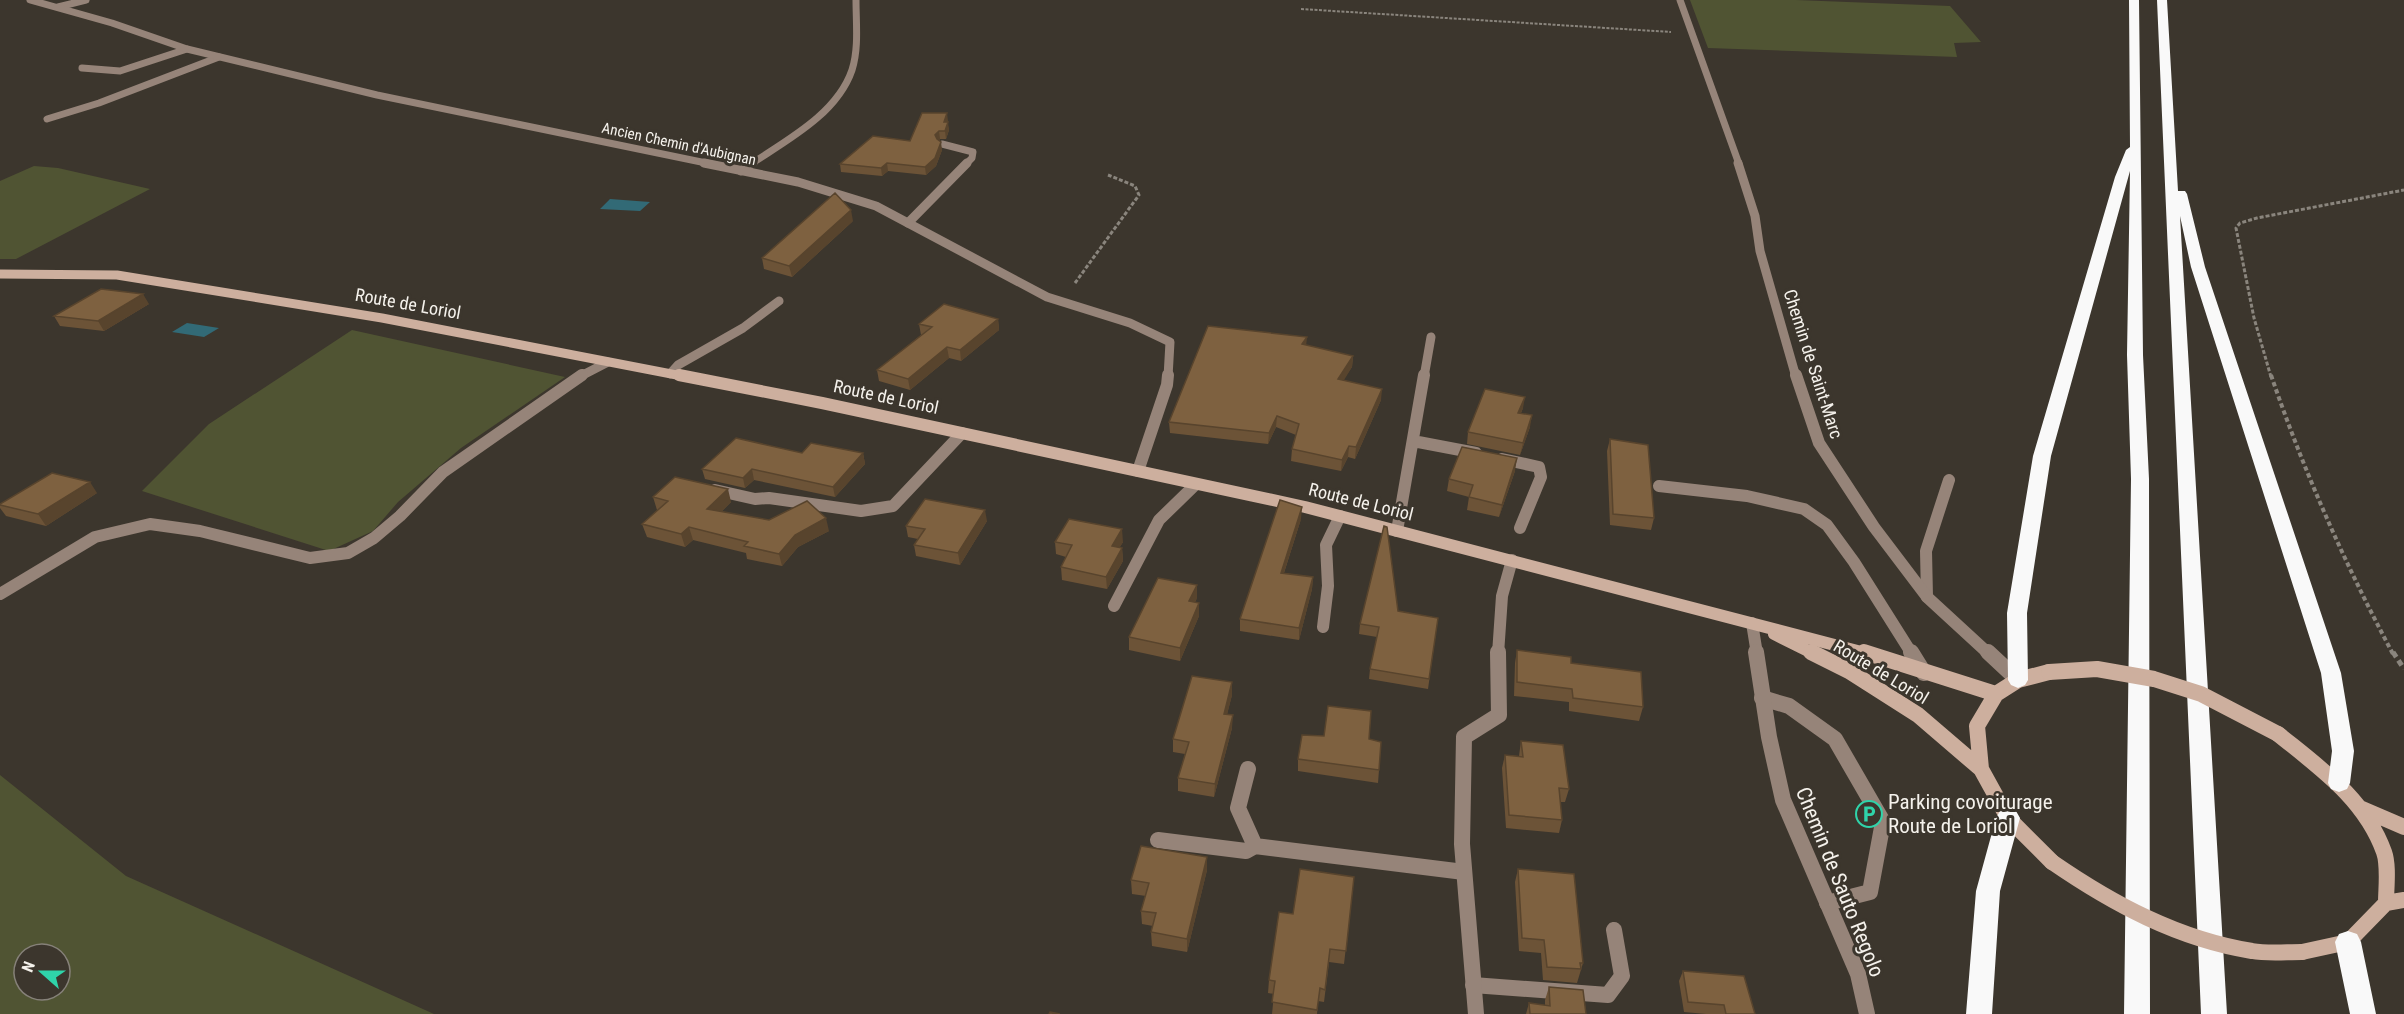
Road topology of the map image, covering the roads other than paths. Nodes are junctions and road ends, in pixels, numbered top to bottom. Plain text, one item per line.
1 (30, 0) edge
2 (87, 0) edge
3 (856, 0) edge
4 (1680, 0) edge
5 (2134, 0) edge
6 (2162, 0) edge
7 (58, 7) junction
8 (187, 49) junction
9 (219, 57) junction
10 (82, 68) dead end
11 (47, 119) dead end
12 (2136, 140) junction
13 (942, 144) edge
14 (2169, 144) junction
15 (741, 171) junction
16 (908, 223) junction
17 (0, 274) edge
18 (779, 301) dead end
19 (1431, 337) dead end
20 (608, 362) junction
21 (670, 374) junction
22 (962, 434) junction
23 (1413, 441) junction
24 (1138, 471) junction
25 (1949, 480) dead end
26 (1196, 484) junction
27 (1659, 486) dead end
28 (703, 487) edge
29 (1340, 516) junction
30 (1520, 528) dead end
31 (1397, 531) junction
32 (1512, 560) junction
33 (0, 594) edge
34 (1927, 597) junction
35 (1114, 606) dead end
36 (1752, 623) junction
37 (1323, 627) dead end
38 (1924, 673) junction
39 (2018, 680) junction
40 (1996, 694) junction
41 (1762, 698) junction
42 (1981, 768) junction
43 (1248, 769) dead end
44 (2339, 783) junction
45 (2360, 808) junction
46 (2008, 818) junction
47 (2404, 827) edge
48 (1158, 840) dead end
49 (1256, 846) junction
50 (1464, 872) junction
51 (2404, 900) edge
52 (1827, 903) junction
53 (2386, 903) junction
54 (1614, 930) dead end
55 (2348, 942) junction
56 (1473, 985) junction
57 (1476, 1014) edge
58 (1867, 1014) edge
59 (1979, 1014) edge
60 (2137, 1014) edge
61 (2214, 1014) edge
62 (2363, 1014) edge

1 - 7 street, Ancien Chemin d'Aubignan
2 - 7 street
3 - 15 street
4 - 34 street, Chemin de Saint-Marc
5 - 12 highway
6 - 14 highway
7 - 8 street, Ancien Chemin d'Aubignan
8 - 9 street, Ancien Chemin d'Aubignan
8 - 10 street
9 - 11 street
9 - 15 street, Ancien Chemin d'Aubignan
12 - 39 highway
12 - 60 highway
13 - 16 street
14 - 44 highway
14 - 61 highway
15 - 16 street, Ancien Chemin d'Aubignan
16 - 24 street, Ancien Chemin d'Aubignan
17 - 20 street, Route de Loriol
18 - 21 street
19 - 23 street
20 - 21 street, Route de Loriol
20 - 33 street
21 - 22 street, Route de Loriol
22 - 24 street, Route de Loriol
22 - 28 street
23 - 30 street
23 - 31 street
24 - 26 street, Route de Loriol
25 - 34 street
26 - 29 street, Route de Loriol
26 - 35 street
27 - 38 street
29 - 31 street, Route de Loriol
29 - 37 street
31 - 32 street, Route de Loriol
32 - 36 street, Route de Loriol
32 - 50 street
34 - 39 street, Chemin de Saint-Marc
36 - 38 street, Route de Loriol
36 - 41 street, Chemin de Sauto Regolo
36 - 42 street, Route de Loriol
38 - 40 street, Route de Loriol
39 - 40 street, Route de Loriol
39 - 44 street, Route de Loriol, bridge
40 - 42 street, Route de Loriol
41 - 52 street, Chemin de Sauto Regolo
41 - 52 street
42 - 46 street, Route de Loriol
43 - 49 street
44 - 45 street, Route de Loriol
45 - 47 street, Route de Loriol
45 - 53 street, Route de Loriol
46 - 55 street, Route de Loriol, bridge
46 - 59 highway
48 - 49 street
49 - 50 street
50 - 56 street
51 - 53 street
52 - 58 street, Chemin de Sauto Regolo
53 - 55 street
54 - 56 street
55 - 62 highway
56 - 57 street

